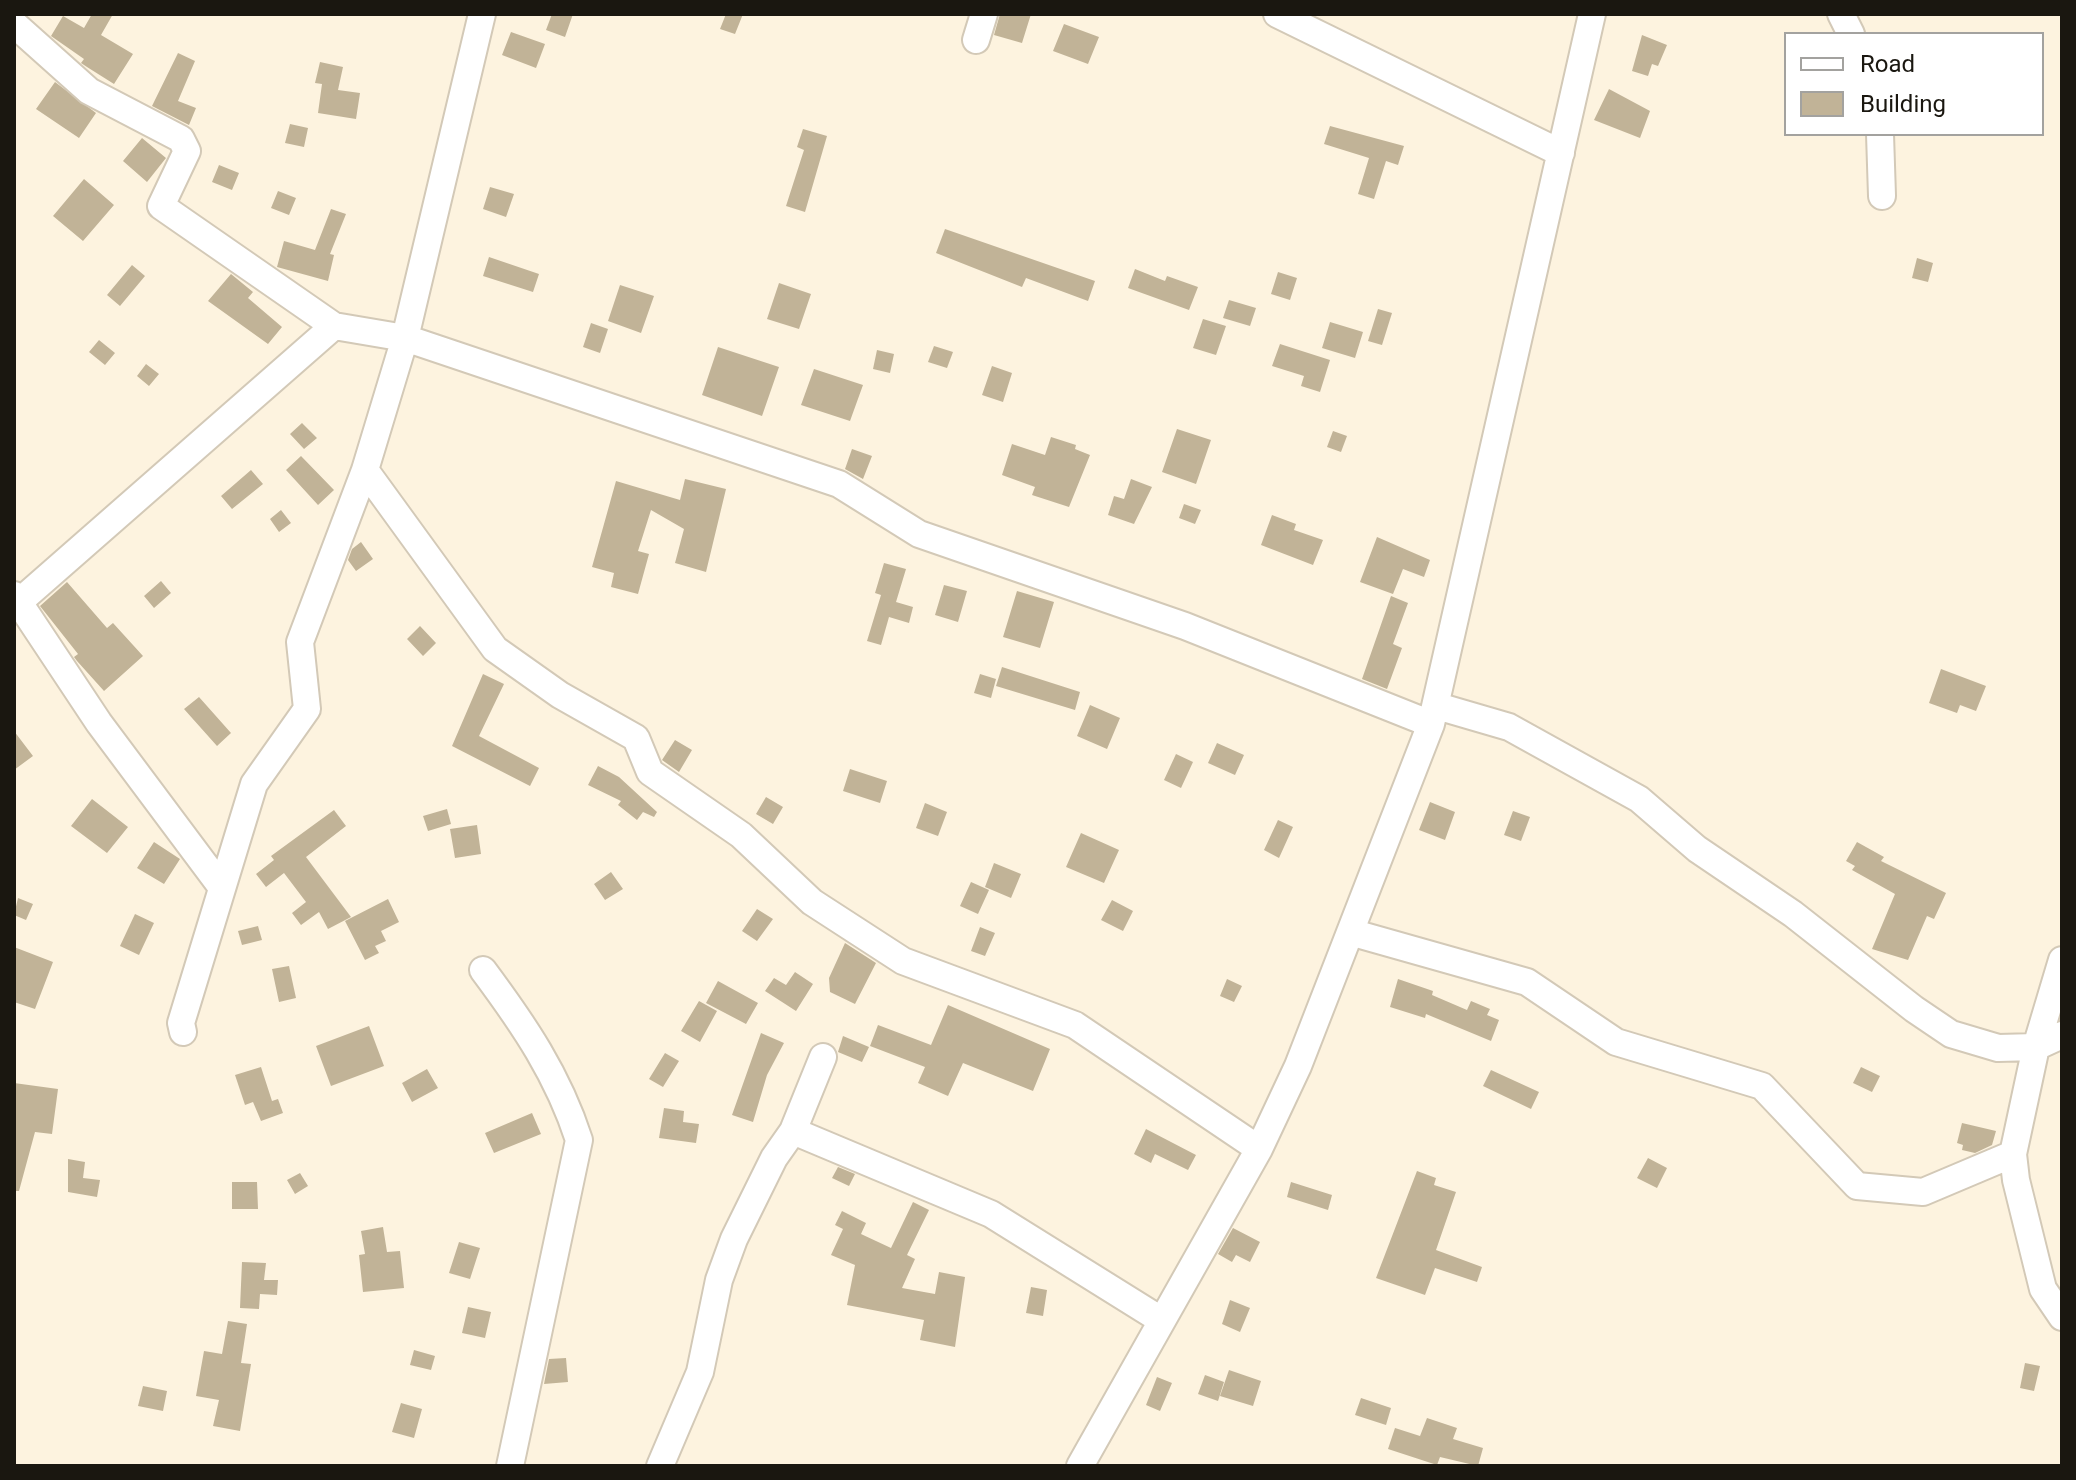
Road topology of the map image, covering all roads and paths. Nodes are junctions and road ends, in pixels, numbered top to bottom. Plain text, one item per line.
1 (482, 14) edge
2 (984, 14) edge
3 (1277, 14) edge
4 (1592, 14) edge
5 (1841, 14) edge
6 (14, 24) edge
7 (1850, 32) edge
8 (976, 40) dead end
9 (1880, 136) edge
10 (1561, 153) junction
11 (1882, 196) dead end
12 (334, 326) junction
13 (405, 338) junction
14 (365, 470) junction
15 (17, 599) edge
16 (1434, 715) junction
17 (220, 885) junction
18 (1350, 932) junction
19 (2062, 960) edge
20 (483, 970) dead end
21 (183, 1032) dead end
22 (2062, 1035) edge
23 (2036, 1047) junction
24 (823, 1057) dead end
25 (793, 1131) junction
26 (1259, 1149) junction
27 (2013, 1154) junction
28 (2062, 1317) edge
29 (1161, 1320) junction
30 (510, 1466) edge
31 (660, 1466) edge
32 (1080, 1466) edge

1 - 13 street
2 - 8 street
3 - 10 street
4 - 10 street
5 - 7 street
6 - 12 street
9 - 11 street
10 - 16 street
12 - 13 street
12 - 15 street
13 - 14 street
13 - 16 street
14 - 17 street
14 - 26 street
15 - 17 street
16 - 18 street
16 - 23 street
17 - 21 street
18 - 26 street
18 - 27 street
19 - 23 street
20 - 30 street
22 - 23 street
23 - 27 street
24 - 25 street
25 - 29 street
25 - 31 street
26 - 29 street
27 - 28 street
29 - 32 street

